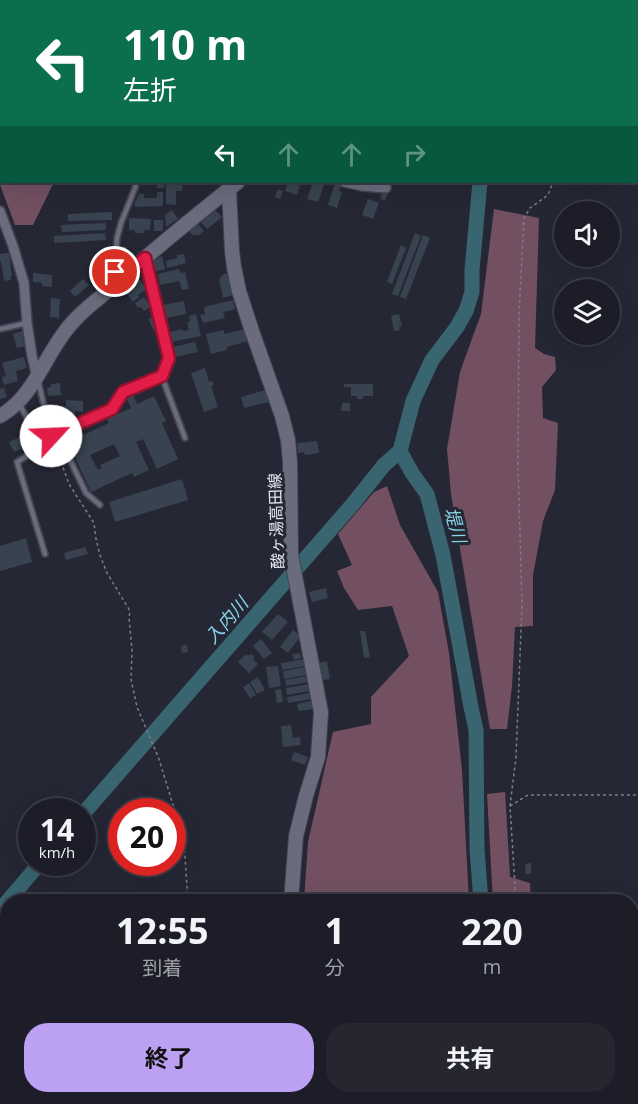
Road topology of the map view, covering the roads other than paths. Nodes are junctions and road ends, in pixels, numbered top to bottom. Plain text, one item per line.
1 (136, 183) edge
2 (348, 183) edge
3 (232, 184) edge
4 (386, 188) dead end
5 (0, 212) edge
6 (145, 258) junction
7 (119, 280) junction
8 (27, 323) junction
9 (0, 329) edge
10 (169, 358) joint
11 (162, 376) junction
12 (37, 377) junction
13 (19, 402) junction
14 (0, 416) edge
15 (57, 433) junction
16 (185, 438) dead end
17 (100, 505) dead end
18 (45, 554) dead end
19 (292, 894) edge

1 - 7 lane
2 - 4 street
3 - 6 main road
3 - 19 main road, 酸ヶ湯高田線
5 - 8 street
6 - 7 main road
6 - 10 street
7 - 12 main road
8 - 9 lane
8 - 12 street
10 - 11 lane
11 - 15 lane
11 - 16 lane
12 - 13 main road
12 - 15 lane
13 - 14 main road
13 - 18 lane
15 - 17 lane

